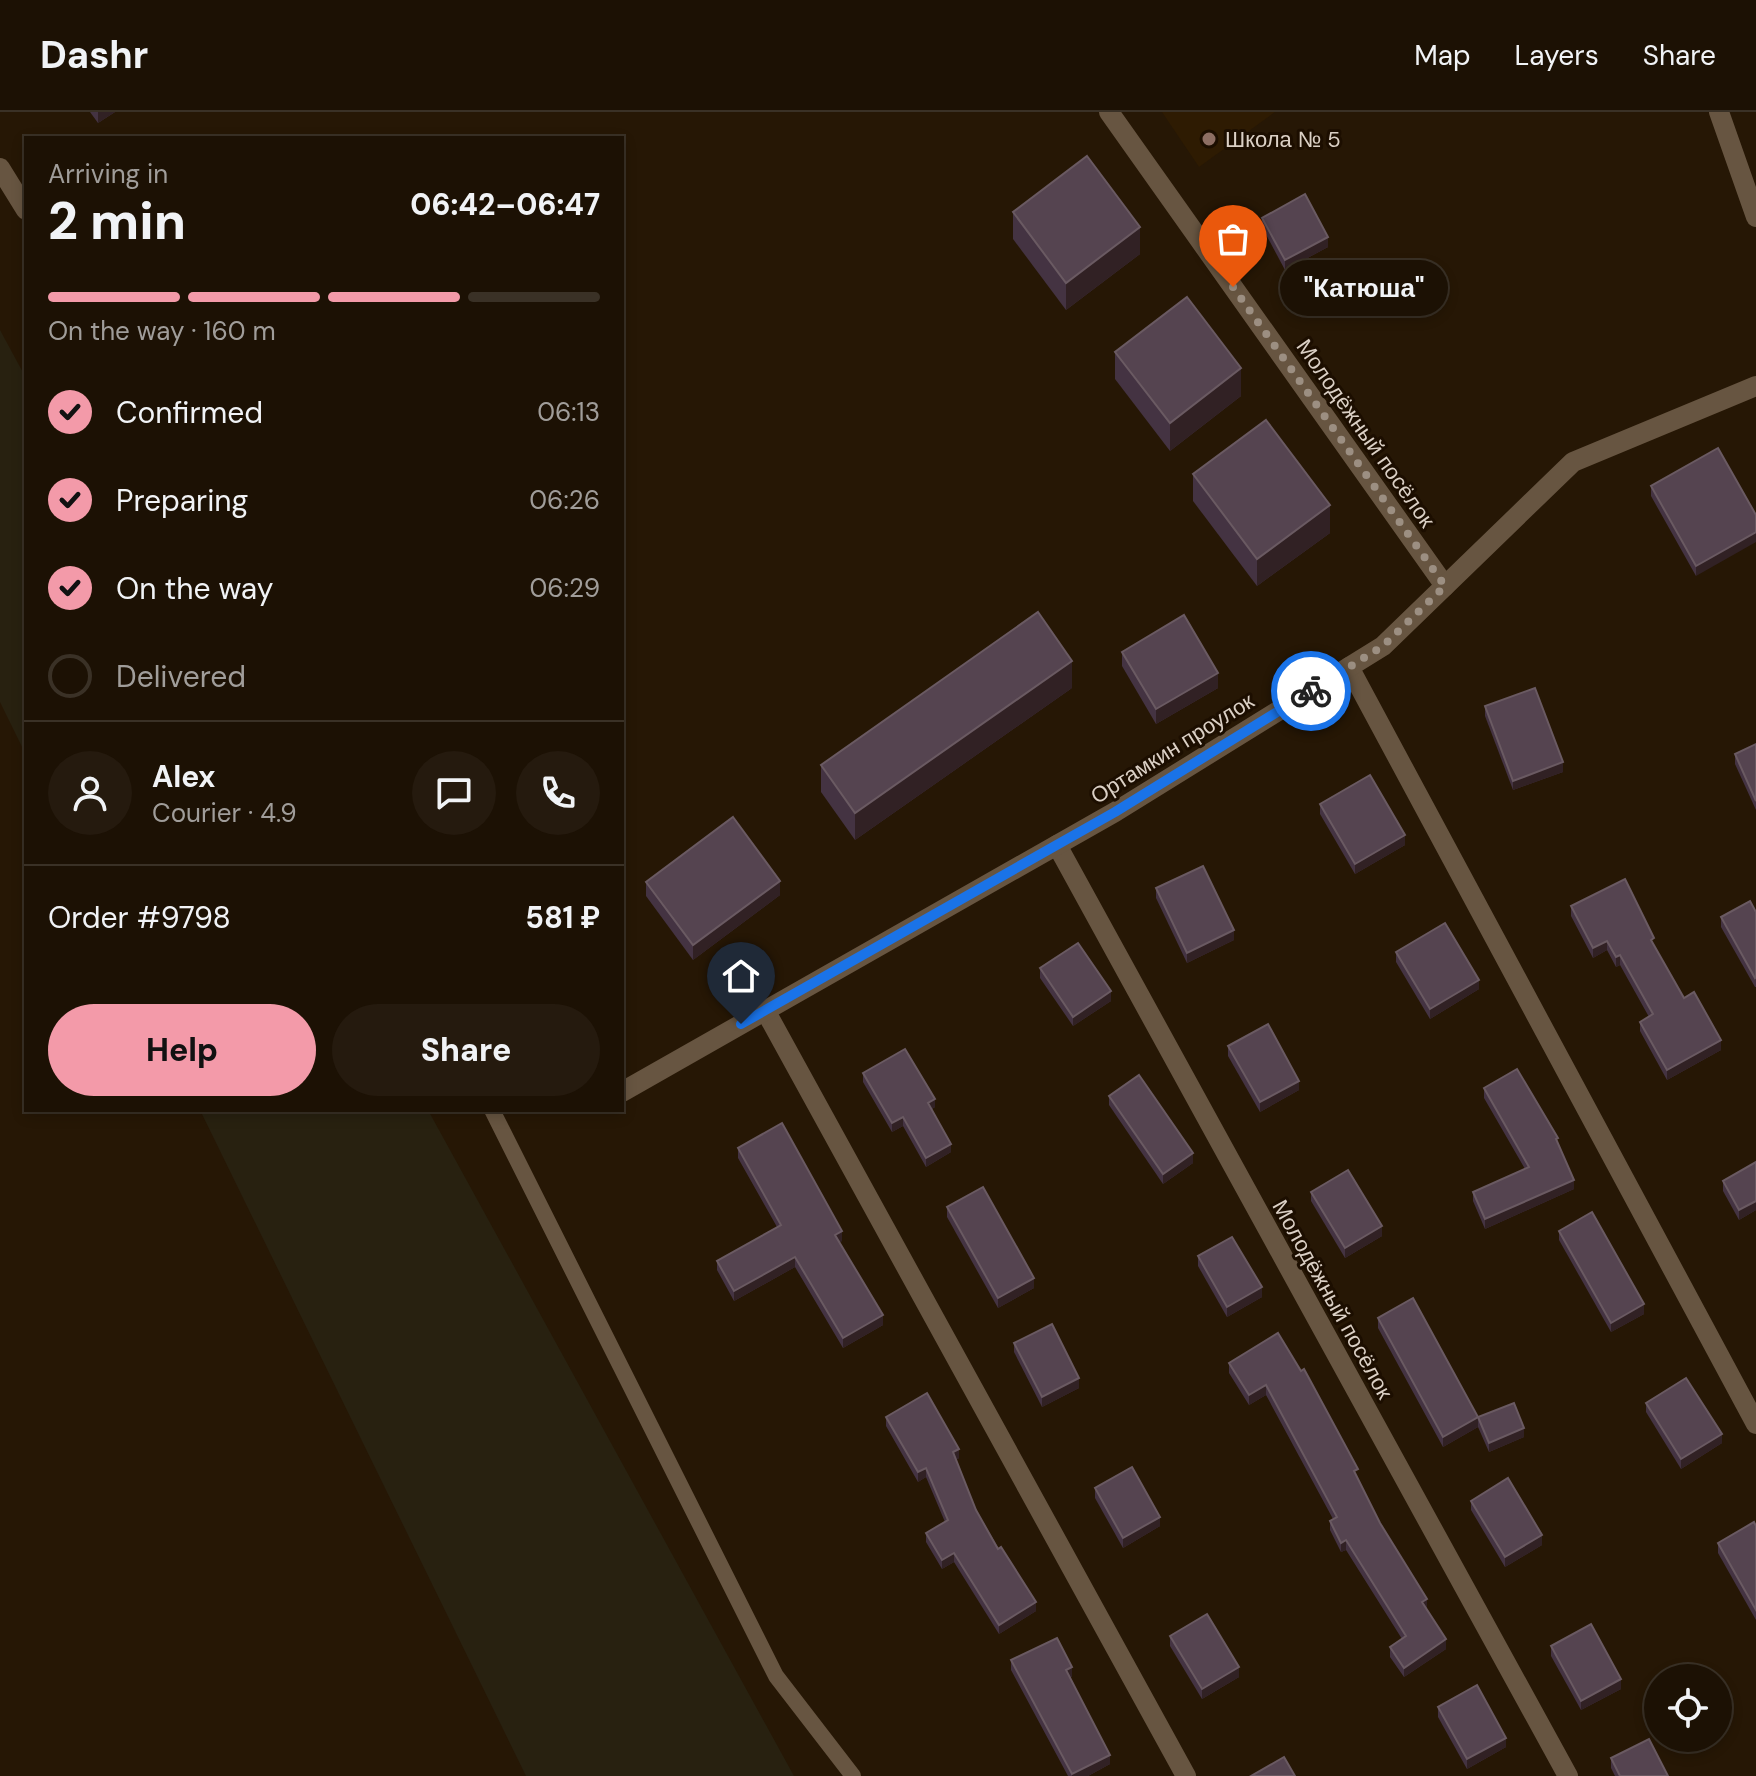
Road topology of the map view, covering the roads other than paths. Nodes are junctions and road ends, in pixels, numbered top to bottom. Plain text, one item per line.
1 (1109, 112) edge
2 (1719, 112) edge
3 (0, 168) edge
4 (24, 207) edge
5 (1756, 217) edge
6 (1756, 386) edge
7 (1445, 586) junction
8 (1349, 667) junction
9 (1057, 845) junction
10 (765, 1010) junction
11 (624, 1091) edge
12 (493, 1112) edge
13 (1756, 1424) edge
14 (853, 1776) edge
15 (1186, 1776) edge
16 (1568, 1776) edge

1 - 7 street, Молодёжный посёлок
2 - 5 street
3 - 4 street
6 - 7 street, Ортамкин проулок
7 - 8 street, Ортамкин проулок
8 - 9 street, Ортамкин проулок
8 - 13 street
9 - 10 street, Ортамкин проулок
9 - 16 street, Молодёжный посёлок
10 - 11 street, Ортамкин проулок
10 - 15 street
12 - 14 lane

